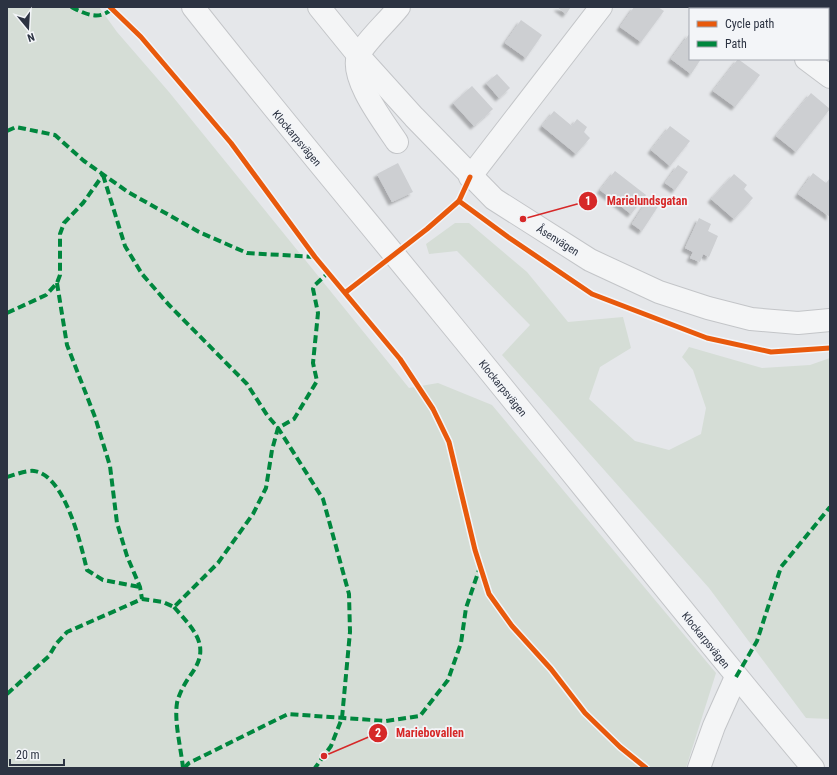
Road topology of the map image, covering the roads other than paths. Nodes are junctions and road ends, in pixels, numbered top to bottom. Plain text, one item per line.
1 (193, 7) edge
2 (319, 7) edge
3 (399, 7) edge
4 (600, 7) edge
5 (358, 55) junction
6 (807, 60) edge
7 (830, 77) edge
8 (397, 142) dead end
9 (470, 177) junction
10 (830, 320) edge
11 (736, 677) junction
12 (699, 768) edge
13 (813, 768) edge

1 - 11 street, Klockarpsvägen
2 - 5 street, Åsenvägen
3 - 5 street
4 - 9 street
5 - 8 street
5 - 9 street, Åsenvägen
6 - 7 street
9 - 10 street, Åsenvägen
11 - 12 street
11 - 13 street, Klockarpsvägen

